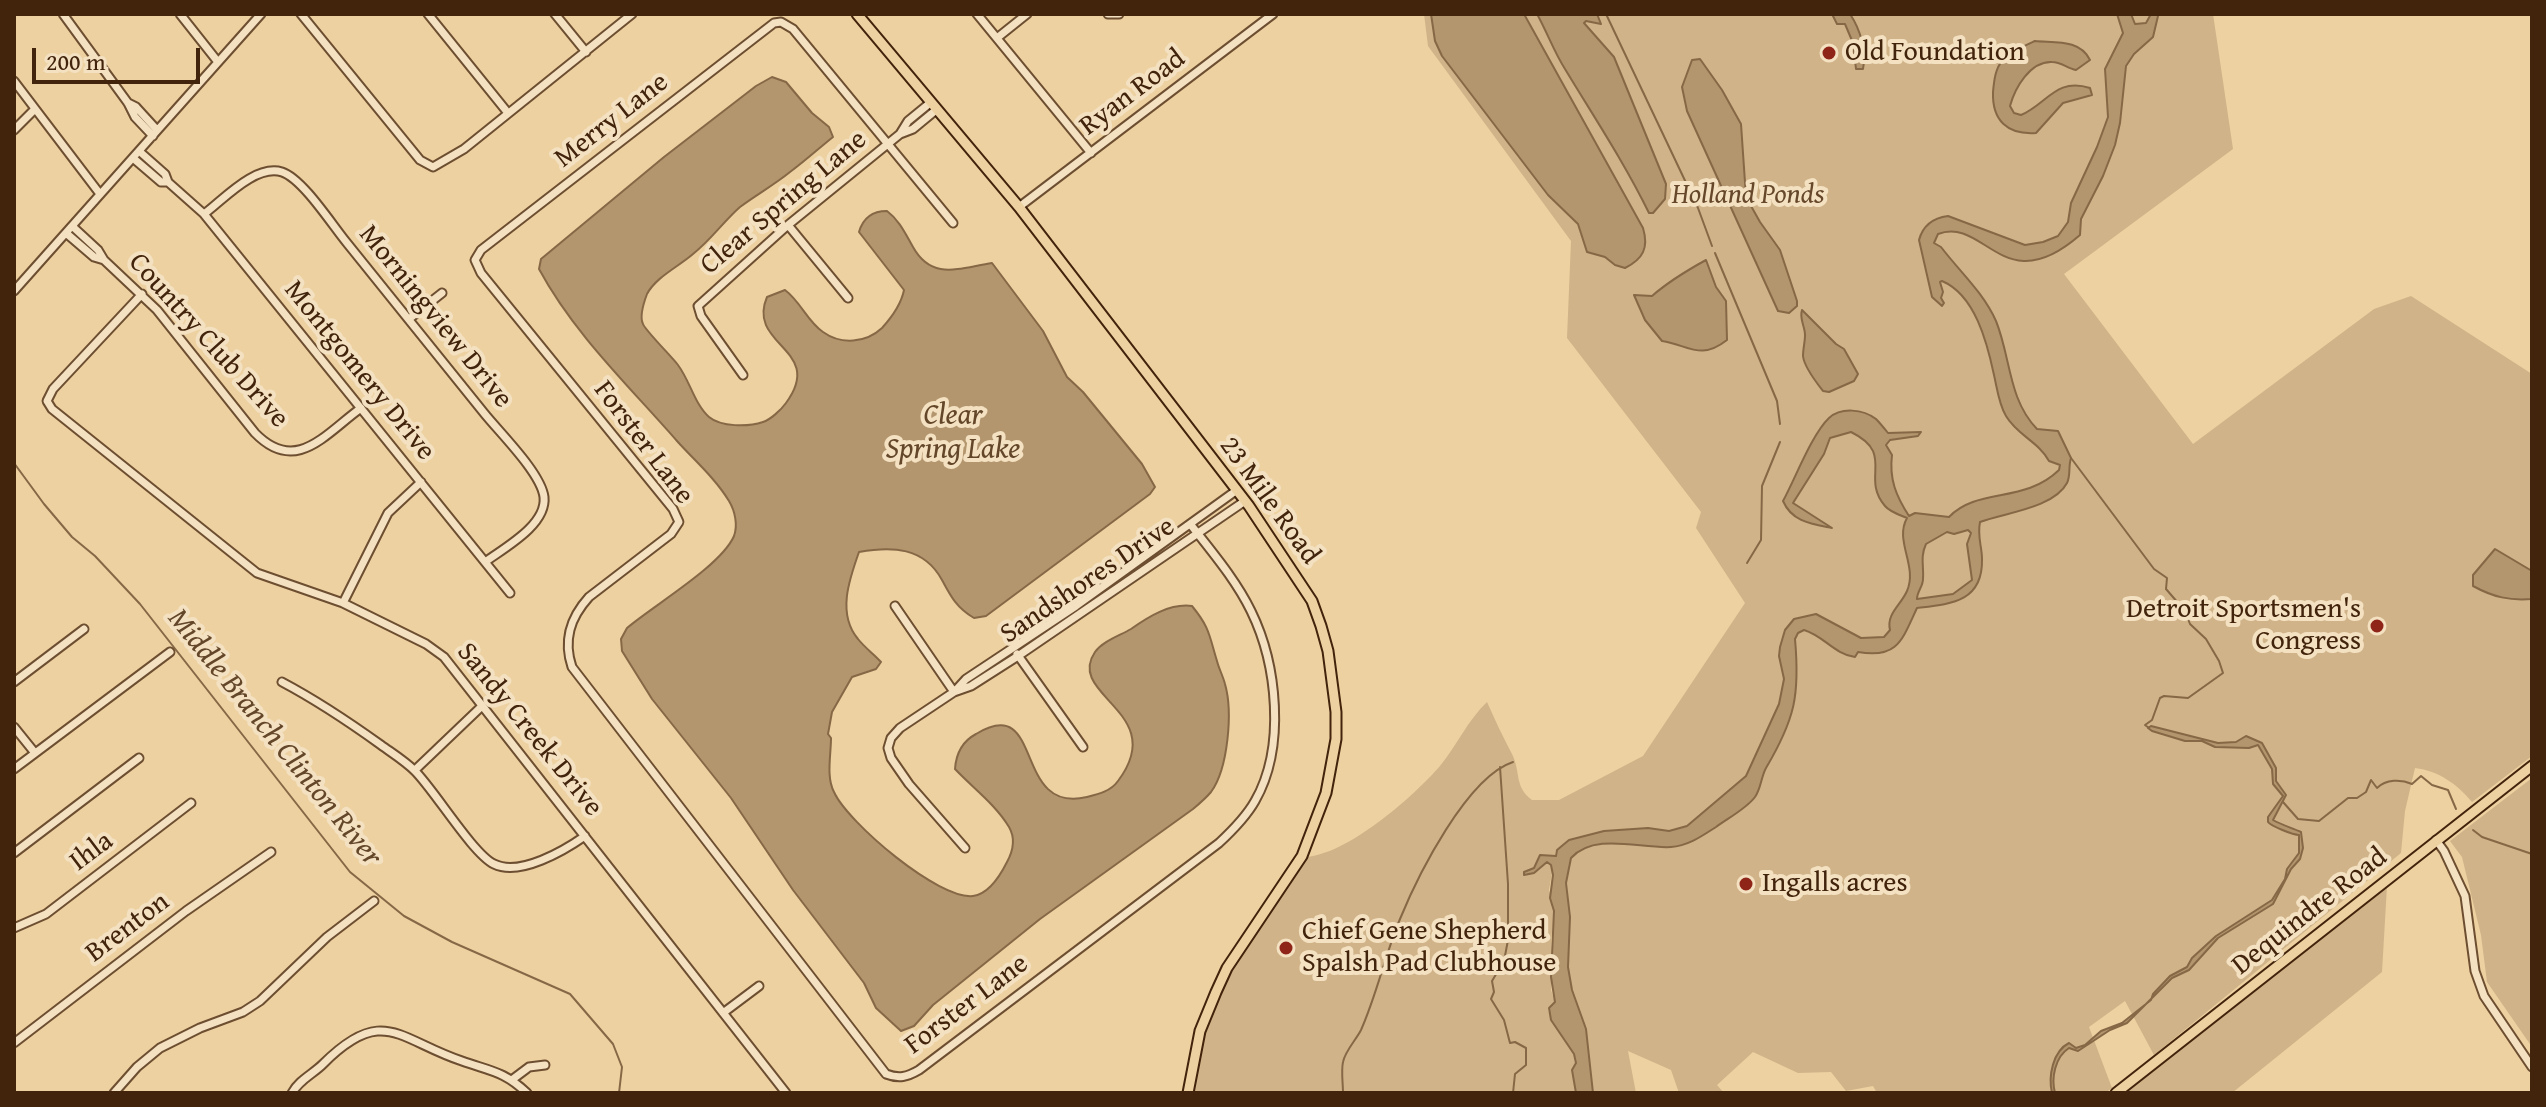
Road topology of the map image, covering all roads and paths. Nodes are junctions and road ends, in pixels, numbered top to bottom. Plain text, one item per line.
1 (63, 14) edge
2 (180, 14) edge
3 (261, 14) edge
4 (301, 14) edge
5 (428, 14) edge
6 (555, 14) edge
7 (632, 14) edge
8 (857, 14) edge
9 (977, 14) edge
10 (1027, 14) edge
11 (1108, 14) edge
12 (1119, 14) edge
13 (1273, 14) edge
14 (997, 38) junction
15 (586, 52) junction
16 (218, 62) junction
17 (14, 81) edge
18 (933, 106) junction
19 (35, 109) junction
20 (508, 113) junction
21 (14, 130) edge
22 (155, 133) junction
23 (889, 144) junction
24 (1091, 153) junction
25 (136, 154) junction
26 (100, 194) junction
27 (1019, 207) junction
28 (204, 214) junction
29 (953, 223) dead end
30 (788, 225) junction
31 (69, 229) junction
32 (475, 260) joint
33 (14, 291) edge
34 (442, 293) dead end
35 (142, 294) junction
36 (848, 298) dead end
37 (409, 319) junction
38 (743, 375) dead end
39 (361, 408) junction
40 (421, 482) junction
41 (1237, 490) junction
42 (1245, 501) junction
43 (1191, 525) junction
44 (1197, 533) junction
45 (485, 562) junction
46 (1133, 571) junction
47 (510, 593) dead end
48 (343, 603) junction
49 (895, 606) dead end
50 (84, 629) dead end
51 (556, 634) dead end
52 (568, 638) junction
53 (170, 652) dead end
54 (1016, 652) junction
55 (14, 682) edge
56 (282, 682) dead end
57 (954, 692) junction
58 (482, 706) junction
59 (14, 727) edge
60 (1083, 747) dead end
61 (35, 753) junction
62 (139, 758) dead end
63 (2532, 766) edge
64 (14, 769) edge
65 (415, 770) junction
66 (191, 803) dead end
67 (585, 836) junction
68 (2436, 840) junction
69 (965, 848) dead end
70 (271, 852) dead end
71 (14, 853) edge
72 (374, 901) dead end
73 (14, 928) edge
74 (759, 986) dead end
75 (723, 1013) junction
76 (14, 1043) edge
77 (545, 1065) dead end
78 (2532, 1067) edge
79 (513, 1079) junction
80 (114, 1093) edge
81 (292, 1093) edge
82 (527, 1093) edge
83 (786, 1093) edge
84 (1188, 1093) edge
85 (2116, 1093) edge

1 - 22 street
2 - 16 street
3 - 16 street
4 - 20 street
5 - 20 street
6 - 15 street
7 - 15 street
8 - 18 main road, 23 Mile Road
9 - 14 street
10 - 14 street
11 - 12 street
13 - 24 street, Ryan Road
14 - 24 street
15 - 20 street
16 - 22 street
17 - 19 street
18 - 23 street, Clear Spring Lane
18 - 27 main road, 23 Mile Road
19 - 21 street
19 - 26 street
22 - 25 street
23 - 29 street
23 - 30 street, Clear Spring Lane
23 - 32 street, Merry Lane
24 - 27 street, Ryan Road
25 - 26 street
25 - 28 street, Montgomery Drive
26 - 31 street
27 - 41 main road, 23 Mile Road
28 - 37 street, Morningview Drive
28 - 39 street, Montgomery Drive
30 - 36 street
30 - 38 street, Clear Spring Lane
31 - 33 street
31 - 35 street, Country Club Drive
32 - 52 street, Forster Lane
34 - 37 street
35 - 39 street, Country Club Drive
35 - 48 street, Sandy Creek Drive
37 - 45 street, Morningview Drive
39 - 40 street, Montgomery Drive
40 - 45 street, Montgomery Drive
40 - 48 street
41 - 42 main road, 23 Mile Road
41 - 43 street, Sandshores Drive
42 - 44 street, Sandshores Drive
42 - 84 main road, 23 Mile Road
43 - 44 street, Forster Lane
43 - 46 street, Sandshores Drive
44 - 46 street, Sandshores Drive
44 - 52 street, Forster Lane
45 - 47 street, Montgomery Drive
46 - 54 street, Sandshores Drive
48 - 58 street, Sandy Creek Drive
49 - 57 street
50 - 55 street
51 - 52 street
53 - 61 street
54 - 57 street, Sandshores Drive
54 - 60 street
56 - 65 street
57 - 69 street, Sandshores Drive
58 - 65 street
58 - 67 street, Sandy Creek Drive
59 - 61 street
61 - 64 street
62 - 71 street
63 - 68 main road, Dequindre Road
65 - 67 street
66 - 73 street, Ihla
67 - 75 street, Sandy Creek Drive
68 - 78 street
68 - 85 main road, Dequindre Road
70 - 76 street, Brenton
72 - 80 street
74 - 75 street
75 - 83 street, Sandy Creek Drive
77 - 79 street
79 - 81 street
79 - 82 street

